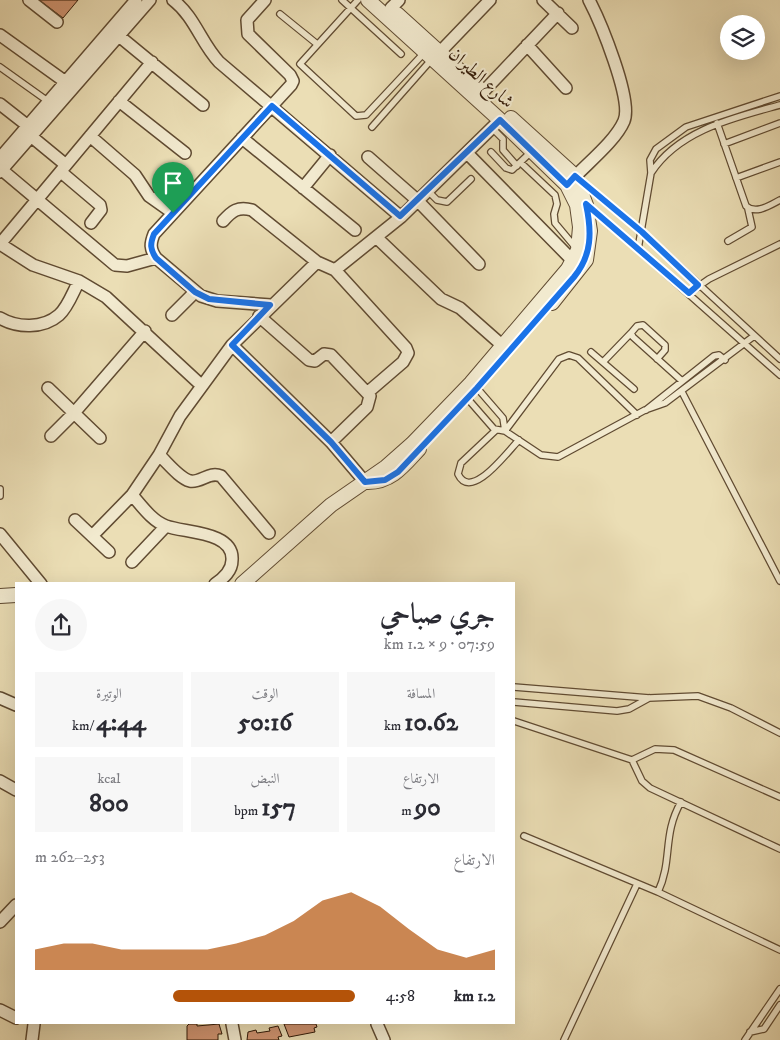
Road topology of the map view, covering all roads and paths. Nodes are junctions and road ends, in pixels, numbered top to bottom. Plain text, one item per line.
1 (29, 0) edge
2 (136, 0) edge
3 (150, 0) edge
4 (173, 0) edge
5 (265, 0) edge
6 (342, 0) edge
7 (358, 0) edge
8 (368, 0) edge
9 (490, 0) edge
10 (543, 0) edge
11 (589, 0) edge
12 (390, 3) edge
13 (351, 8) junction
14 (558, 13) junction
15 (280, 14) dead end
16 (57, 22) dead end
17 (572, 28) dead end
18 (0, 35) edge
19 (120, 36) junction
20 (317, 44) junction
21 (527, 46) junction
22 (401, 54) dead end
23 (432, 54) junction
24 (152, 62) junction
25 (0, 67) edge
26 (67, 83) junction
27 (566, 88) dead end
28 (483, 92) junction
29 (780, 96) edge
30 (120, 101) junction
31 (49, 102) junction
32 (0, 104) edge
33 (203, 105) dead end
34 (780, 105) edge
35 (272, 106) junction
36 (716, 116) junction
37 (780, 123) edge
38 (497, 124) junction
39 (718, 125) junction
40 (372, 127) dead end
41 (30, 131) junction
42 (90, 136) junction
43 (242, 138) junction
44 (724, 144) junction
45 (532, 151) junction
46 (491, 152) dead end
47 (185, 153) dead end
48 (467, 153) junction
49 (330, 155) junction
50 (368, 156) dead end
51 (0, 158) edge
52 (780, 162) edge
53 (519, 165) junction
54 (63, 168) junction
55 (1, 171) edge
56 (651, 173) junction
57 (736, 178) junction
58 (471, 179) dead end
59 (573, 180) junction
60 (302, 188) junction
61 (428, 191) junction
62 (38, 199) junction
63 (418, 200) junction
64 (780, 200) edge
65 (586, 204) junction
66 (748, 209) junction
67 (173, 213) junction
68 (400, 216) junction
69 (223, 221) dead end
70 (91, 222) dead end
71 (355, 230) dead end
72 (642, 232) junction
73 (376, 237) junction
74 (728, 240) dead end
75 (0, 244) edge
76 (780, 244) edge
77 (638, 249) junction
78 (576, 255) junction
79 (156, 258) junction
80 (317, 262) junction
81 (479, 264) dead end
82 (335, 270) junction
83 (79, 282) junction
84 (698, 285) junction
85 (195, 292) junction
86 (706, 292) junction
87 (689, 293) junction
88 (697, 301) junction
89 (270, 305) junction
90 (172, 315) dead end
91 (259, 316) junction
92 (0, 318) edge
93 (145, 331) junction
94 (747, 331) junction
95 (632, 333) junction
96 (754, 336) junction
97 (738, 339) junction
98 (744, 344) junction
99 (232, 345) junction
100 (503, 346) junction
101 (591, 352) dead end
102 (657, 359) junction
103 (780, 359) edge
104 (726, 360) junction
105 (603, 362) junction
106 (780, 375) edge
107 (682, 381) junction
108 (201, 385) junction
109 (48, 388) dead end
110 (472, 389) junction
111 (634, 389) dead end
112 (682, 392) junction
113 (367, 393) junction
114 (645, 410) junction
115 (74, 413) junction
116 (637, 415) junction
117 (496, 430) junction
118 (505, 431) junction
119 (51, 436) dead end
120 (100, 438) dead end
121 (519, 440) junction
122 (331, 442) junction
123 (159, 455) junction
124 (365, 482) junction
125 (0, 488) edge
126 (132, 495) junction
127 (0, 496) edge
128 (74, 520) dead end
129 (166, 526) junction
130 (269, 533) dead end
131 (0, 534) edge
132 (92, 536) junction
133 (109, 552) dead end
134 (132, 562) dead end
135 (780, 581) edge
136 (39, 582) edge
137 (217, 582) edge
138 (244, 582) edge
139 (15, 595) edge
140 (0, 596) edge
141 (515, 687) edge
142 (0, 698) edge
143 (649, 698) junction
144 (515, 702) edge
145 (15, 706) edge
146 (515, 722) edge
147 (780, 732) edge
148 (632, 760) junction
149 (0, 781) edge
150 (15, 789) edge
151 (780, 797) edge
152 (680, 802) junction
153 (524, 836) dead end
154 (780, 849) edge
155 (637, 884) junction
156 (658, 892) junction
157 (15, 906) edge
158 (2, 917) edge
159 (780, 950) edge
160 (780, 989) edge
161 (780, 1006) edge
162 (0, 1010) edge
163 (15, 1018) edge
164 (34, 1024) edge
165 (232, 1024) edge
166 (377, 1024) edge
167 (750, 1032) junction
168 (32, 1040) edge
169 (235, 1040) edge
170 (384, 1040) edge
171 (564, 1040) edge
172 (745, 1040) edge

1 - 16 street
2 - 26 street
3 - 19 street
4 - 35 street
5 - 35 street
6 - 13 lane
7 - 13 lane
8 - 23 street, شارع الطيران
9 - 23 street
10 - 14 street
11 - 59 street
12 - 23 street, شارع الطيران
13 - 20 lane
13 - 22 lane
14 - 17 street
14 - 21 street
15 - 20 lane
18 - 26 street
19 - 24 street
19 - 41 street
20 - 23 lane
21 - 27 street
21 - 28 street
23 - 28 street, شارع الطيران
23 - 38 street, شارع الطيران
23 - 40 lane
24 - 30 street
24 - 33 street
25 - 31 lane
26 - 31 street
28 - 59 street, شارع الطيران
29 - 36 lane
30 - 42 street
30 - 47 street
31 - 41 street
32 - 41 street
34 - 39 lane
35 - 43 street
35 - 49 street
36 - 39 lane
36 - 56 lane
37 - 44 lane
38 - 45 street, شارع الطيران
38 - 48 street
38 - 53 lane
39 - 44 lane
39 - 56 lane
41 - 51 street
41 - 54 street
41 - 55 street
42 - 54 street
42 - 67 street
43 - 60 street
43 - 67 street
44 - 57 lane
45 - 53 lane
45 - 59 street, شارع الطيران
46 - 53 lane
48 - 61 street
48 - 78 street
49 - 60 street
49 - 68 street
50 - 63 street
52 - 57 lane
53 - 78 lane
54 - 62 street
54 - 70 street
55 - 62 street
56 - 72 lane
57 - 66 lane
58 - 61 lane
59 - 65 street
59 - 72 lane
59 - 78 street
60 - 71 street
61 - 63 street
62 - 75 street
62 - 79 street
63 - 68 street
63 - 81 street
64 - 66 lane
65 - 77 lane
65 - 110 street
66 - 74 lane
67 - 79 street
68 - 73 street
69 - 80 street
72 - 77 lane
72 - 84 lane
73 - 82 street
73 - 100 street
75 - 83 street
76 - 84 lane
77 - 87 lane
78 - 100 street
79 - 85 street
80 - 82 street
80 - 89 street
82 - 113 street
83 - 92 street
83 - 93 street
84 - 86 lane
84 - 87 lane
85 - 89 street
85 - 90 street
86 - 88 lane
86 - 94 lane
87 - 88 lane
88 - 97 lane
89 - 91 street
91 - 99 street
91 - 113 street
93 - 108 street
93 - 115 street
94 - 96 lane
94 - 97 lane
95 - 102 lane
95 - 102 lane
95 - 105 lane
96 - 98 lane
96 - 103 lane
97 - 98 lane
98 - 104 lane
98 - 106 lane
99 - 108 street
99 - 122 street
100 - 110 street
101 - 105 lane
102 - 107 lane
104 - 107 lane
104 - 112 lane
105 - 111 lane
107 - 114 lane
108 - 123 street
109 - 115 street
110 - 117 lane
110 - 118 lane
110 - 124 street
112 - 114 lane
112 - 135 lane
113 - 122 street
114 - 116 lane
115 - 119 street
115 - 120 street
116 - 118 lane
116 - 121 lane
117 - 118 lane
117 - 121 lane
118 - 121 lane
122 - 124 street
123 - 126 street
123 - 130 street
124 - 138 street
125 - 127 lane
126 - 129 street
126 - 132 street
128 - 132 street
129 - 134 street
129 - 137 street
131 - 136 street
132 - 133 street
139 - 140 street
141 - 143 lane
142 - 145 street
143 - 144 lane
143 - 147 lane
146 - 148 lane
148 - 151 lane
148 - 152 lane
149 - 150 street
152 - 154 lane
152 - 156 lane
153 - 155 lane
155 - 156 lane
155 - 171 lane
156 - 159 lane
157 - 158 street
160 - 167 lane
161 - 167 lane
162 - 163 street
164 - 168 street
165 - 169 street
166 - 170 street
167 - 172 lane

